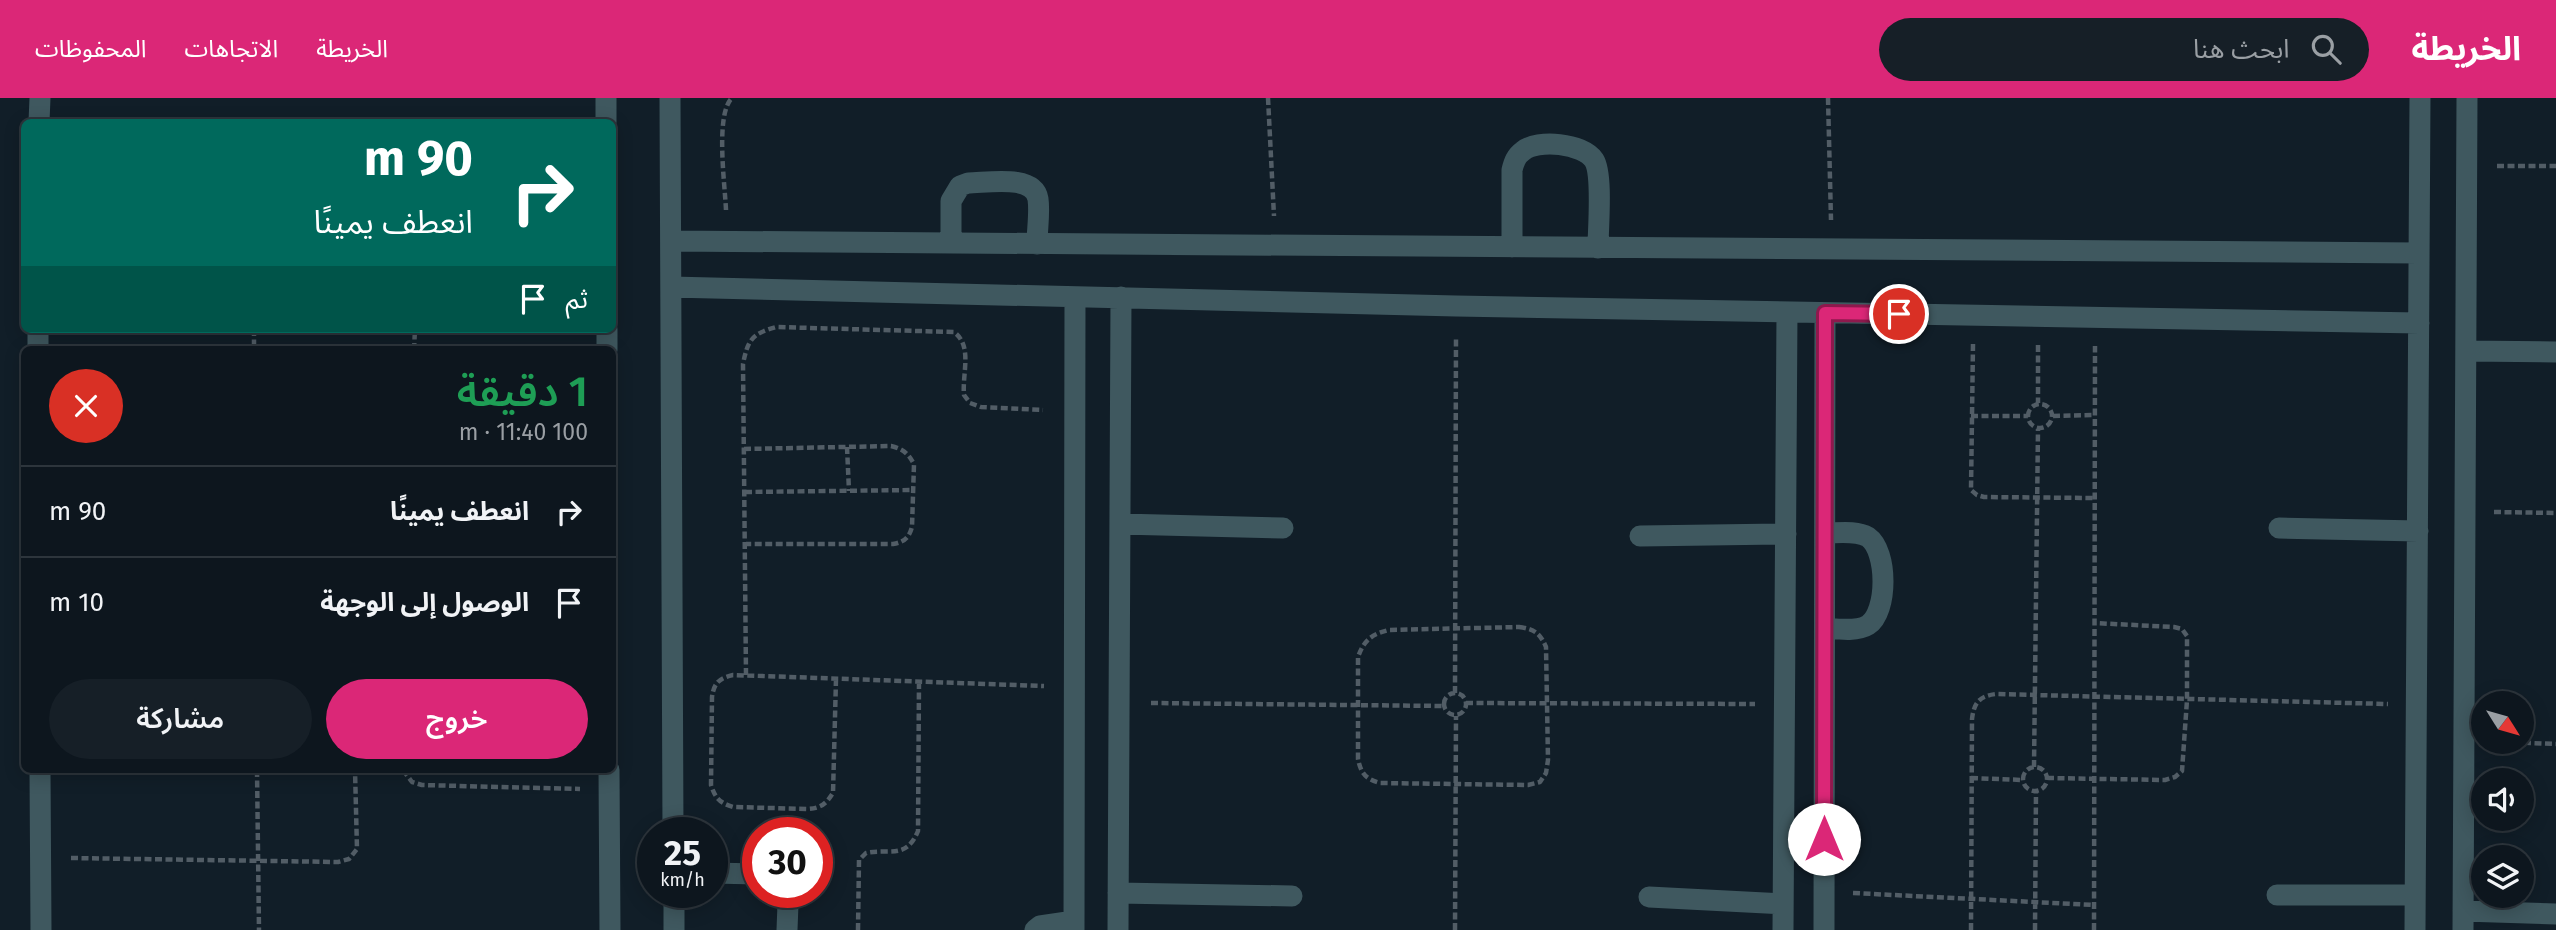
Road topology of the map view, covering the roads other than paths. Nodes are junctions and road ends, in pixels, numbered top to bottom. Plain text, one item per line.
1 (40, 98) edge
2 (606, 98) edge
3 (670, 98) edge
4 (2420, 98) edge
5 (2468, 98) edge
6 (39, 119) edge
7 (606, 119) edge
8 (671, 241) junction
9 (951, 243) junction
10 (1037, 244) junction
11 (1511, 247) junction
12 (1598, 248) junction
13 (2419, 253) junction
14 (671, 287) junction
15 (1074, 297) junction
16 (1121, 297) junction
17 (1787, 312) junction
18 (1825, 313) junction
19 (2419, 323) junction
20 (2466, 351) junction
21 (2556, 352) edge
22 (1120, 524) junction
23 (1283, 528) dead end
24 (2279, 528) dead end
25 (2418, 531) junction
26 (1825, 533) junction
27 (1786, 534) junction
28 (1640, 536) dead end
29 (1825, 628) junction
30 (40, 773) edge
31 (609, 780) edge
32 (673, 817) edge
33 (1118, 893) junction
34 (2277, 895) dead end
35 (2415, 895) junction
36 (1292, 896) dead end
37 (1649, 897) dead end
38 (1783, 904) junction
39 (674, 908) edge
40 (788, 908) edge
41 (2556, 914) edge
42 (2463, 921) edge
43 (1074, 926) edge
44 (41, 930) edge
45 (610, 930) edge
46 (674, 930) edge
47 (787, 930) edge
48 (1035, 930) edge
49 (1118, 930) edge
50 (1783, 930) edge
51 (1824, 930) edge
52 (2415, 930) edge

1 - 6 street
2 - 7 street
3 - 8 street
4 - 13 street
5 - 20 street
8 - 9 street
8 - 14 street
9 - 10 street
9 - 10 street
10 - 11 street
11 - 12 street
11 - 12 street
12 - 13 street
13 - 19 street
14 - 15 street
14 - 32 street
15 - 16 street
15 - 43 street
16 - 17 street
16 - 22 street
17 - 18 street
17 - 27 street
18 - 19 street
18 - 26 street
19 - 25 street
20 - 21 street
20 - 42 street
22 - 23 street
22 - 33 street
24 - 25 street
25 - 35 street
26 - 29 street
26 - 29 street
27 - 28 street
27 - 38 street
29 - 51 street
30 - 44 street
31 - 45 street
33 - 36 street
33 - 49 street
34 - 35 street
35 - 52 street
37 - 38 street
38 - 50 street
39 - 46 street
40 - 47 street
41 - 42 street
43 - 48 street

